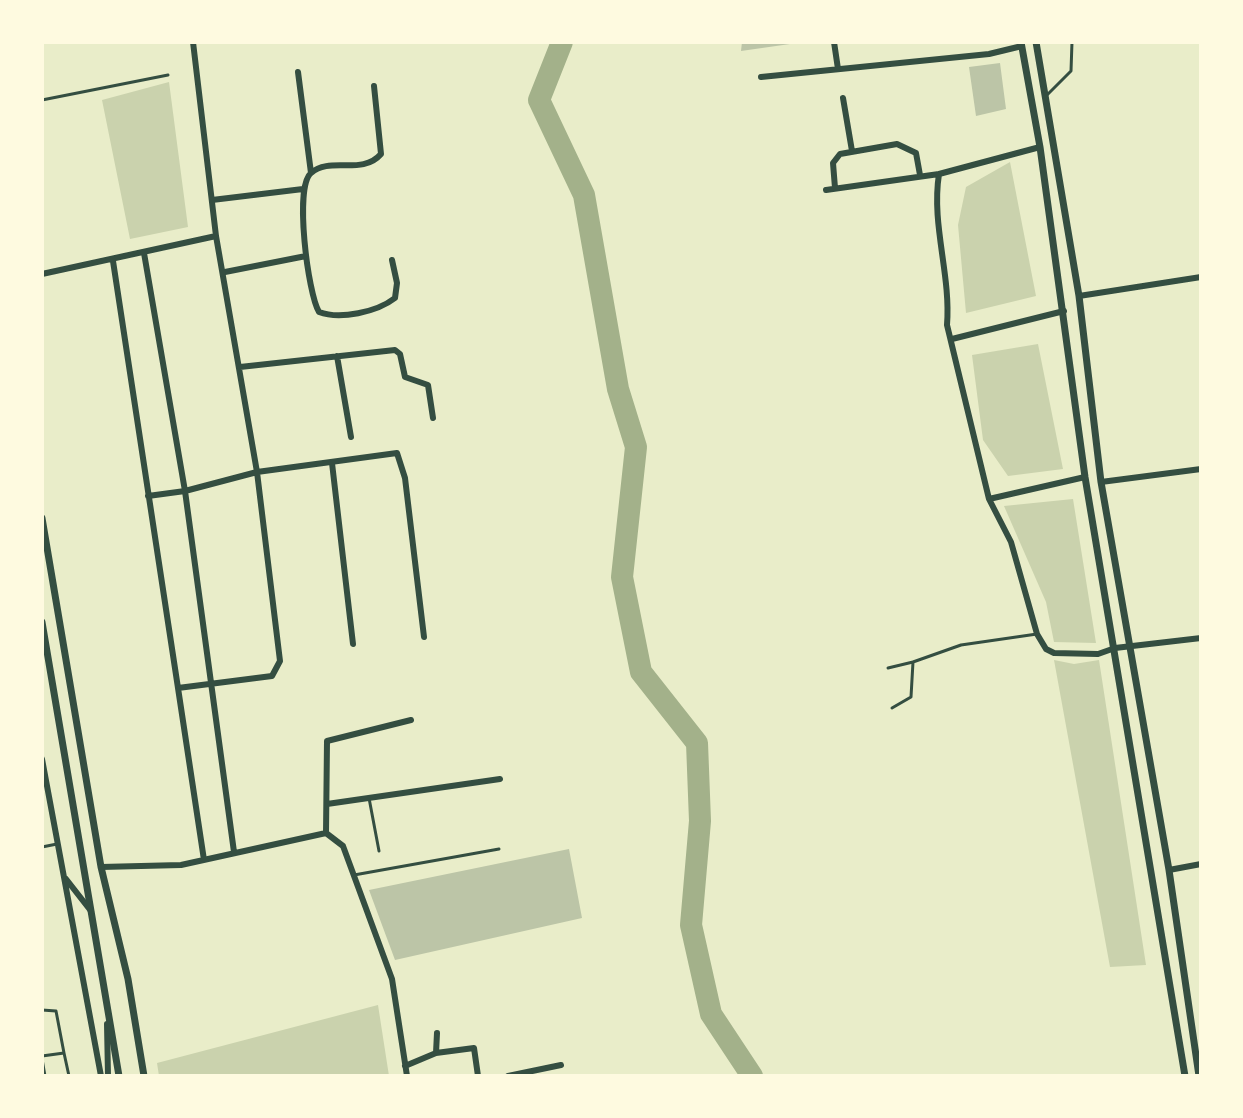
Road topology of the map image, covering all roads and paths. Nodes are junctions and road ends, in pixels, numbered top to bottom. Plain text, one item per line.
1 (193, 42) edge
2 (834, 42) edge
3 (986, 42) edge
4 (1036, 42) edge
5 (1072, 42) edge
6 (1022, 44) edge
7 (989, 54) junction
8 (838, 69) junction
9 (298, 72) dead end
10 (168, 75) dead end
11 (761, 77) dead end
12 (374, 86) dead end
13 (1045, 97) junction
14 (843, 98) dead end
15 (42, 100) edge
16 (1040, 147) junction
17 (852, 151) junction
18 (311, 173) junction
19 (939, 174) junction
20 (920, 175) junction
21 (835, 188) junction
22 (303, 189) junction
23 (826, 190) dead end
24 (212, 200) junction
25 (216, 236) junction
26 (144, 253) junction
27 (306, 256) junction
28 (392, 260) dead end
29 (113, 261) junction
30 (225, 272) junction
31 (42, 274) edge
32 (1201, 277) edge
33 (1079, 296) junction
34 (1064, 311) junction
35 (952, 339) junction
36 (337, 356) junction
37 (240, 367) junction
38 (433, 418) dead end
39 (351, 437) dead end
40 (332, 463) junction
41 (1201, 469) edge
42 (257, 472) junction
43 (1085, 477) junction
44 (1101, 482) junction
45 (185, 491) junction
46 (148, 496) junction
47 (989, 499) junction
48 (42, 518) edge
49 (42, 622) edge
50 (1037, 634) junction
51 (424, 637) dead end
52 (1201, 638) edge
53 (353, 644) dead end
54 (1129, 647) junction
55 (1115, 648) junction
56 (913, 662) junction
57 (888, 668) dead end
58 (211, 684) junction
59 (178, 688) junction
60 (892, 708) dead end
61 (411, 720) dead end
62 (42, 759) edge
63 (500, 779) dead end
64 (369, 798) junction
65 (327, 804) junction
66 (326, 833) junction
67 (57, 844) junction
68 (42, 847) edge
69 (499, 849) dead end
70 (379, 851) dead end
71 (234, 852) junction
72 (204, 860) junction
73 (1201, 864) edge
74 (101, 867) junction
75 (1169, 870) junction
76 (354, 875) junction
77 (64, 876) junction
78 (92, 912) junction
79 (42, 1010) edge
80 (107, 1024) junction
81 (437, 1033) dead end
82 (1197, 1048) edge
83 (64, 1053) junction
84 (436, 1053) junction
85 (42, 1057) edge
86 (561, 1065) dead end
87 (405, 1066) junction
88 (45, 1076) edge
89 (69, 1076) edge
90 (101, 1076) edge
91 (108, 1076) edge
92 (119, 1076) edge
93 (144, 1076) edge
94 (407, 1076) edge
95 (478, 1076) edge
96 (508, 1076) edge
97 (1185, 1076) edge
98 (1199, 1076) edge

1 - 24 street
2 - 8 street
3 - 7 street
4 - 13 street
5 - 13 lane
6 - 7 street
6 - 16 street
7 - 8 street
8 - 11 street
9 - 18 street
10 - 15 lane
12 - 18 street
13 - 33 street
14 - 17 street
16 - 19 street
16 - 34 street
17 - 20 street
17 - 21 street
18 - 22 street
19 - 20 street
19 - 35 street
20 - 21 street
21 - 23 street
22 - 24 street
22 - 27 street
24 - 25 street
25 - 26 street
25 - 30 street
26 - 29 street
26 - 45 street
27 - 28 street
27 - 30 street
29 - 31 street
29 - 46 street
30 - 37 street
32 - 33 street
33 - 44 street
34 - 35 street
34 - 43 street
35 - 47 street
36 - 37 street
36 - 38 street
36 - 39 street
37 - 42 street
40 - 42 street
40 - 51 street
40 - 53 street
41 - 44 street
42 - 45 street
42 - 58 street
43 - 47 street
43 - 55 street
44 - 54 street
45 - 46 street
45 - 58 street
46 - 59 street
47 - 50 street
48 - 74 street
49 - 78 street
50 - 55 street
50 - 56 lane
52 - 54 street
54 - 55 street
54 - 75 street
55 - 97 street
56 - 57 lane
56 - 60 lane
58 - 59 street
58 - 71 street
59 - 72 street
61 - 65 street
62 - 67 street
63 - 64 street
64 - 65 street
64 - 70 lane
65 - 66 street
66 - 71 street
66 - 76 street
67 - 68 lane
67 - 77 street
69 - 76 lane
71 - 72 street
72 - 74 street
73 - 75 street
74 - 93 street
75 - 82 street
76 - 87 street
77 - 78 street
77 - 90 street
78 - 80 street
79 - 83 lane
80 - 91 street
80 - 92 street
81 - 84 street
82 - 98 street
83 - 85 lane
83 - 89 lane
84 - 87 street
84 - 95 street
85 - 88 lane
86 - 96 street
87 - 94 street

